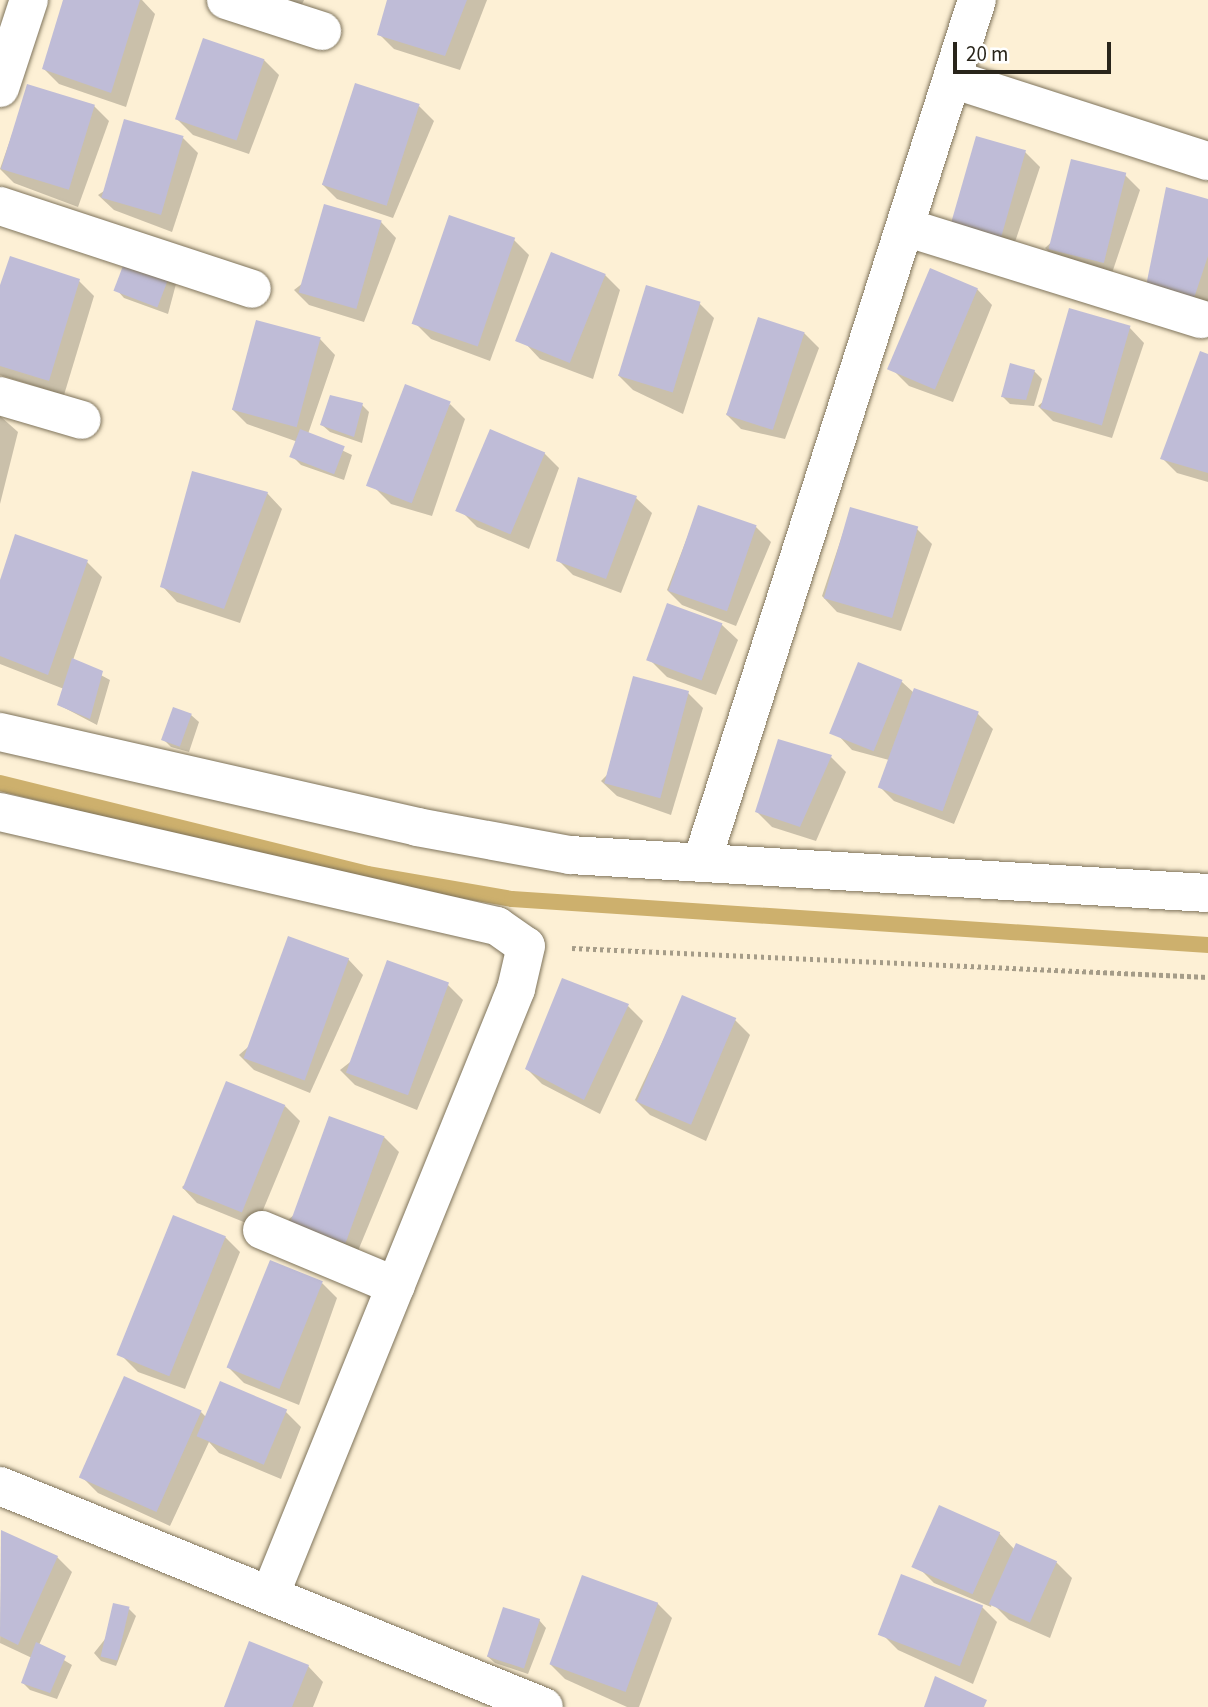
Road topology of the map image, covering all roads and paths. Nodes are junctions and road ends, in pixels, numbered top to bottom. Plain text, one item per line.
1 (29, 0) edge
2 (226, 0) edge
3 (977, 0) edge
4 (322, 31) dead end
5 (2, 76) edge
6 (951, 79) junction
7 (1208, 162) edge
8 (0, 206) edge
9 (905, 228) junction
10 (252, 289) dead end
11 (1201, 319) dead end
12 (0, 396) edge
13 (82, 420) dead end
14 (0, 732) edge
15 (0, 812) edge
16 (702, 861) junction
17 (1208, 893) edge
18 (526, 946) junction
19 (1208, 977) edge
20 (262, 1230) dead end
21 (396, 1286) junction
22 (0, 1486) edge
23 (270, 1595) junction
24 (544, 1707) edge

1 - 5 street
2 - 4 street
3 - 6 street
6 - 7 street
6 - 9 street
8 - 10 street
9 - 11 street
9 - 16 street
12 - 13 street
14 - 16 street
15 - 18 street
16 - 17 street
18 - 19 path
18 - 21 street
20 - 21 street
21 - 23 street
22 - 23 street
23 - 24 street

